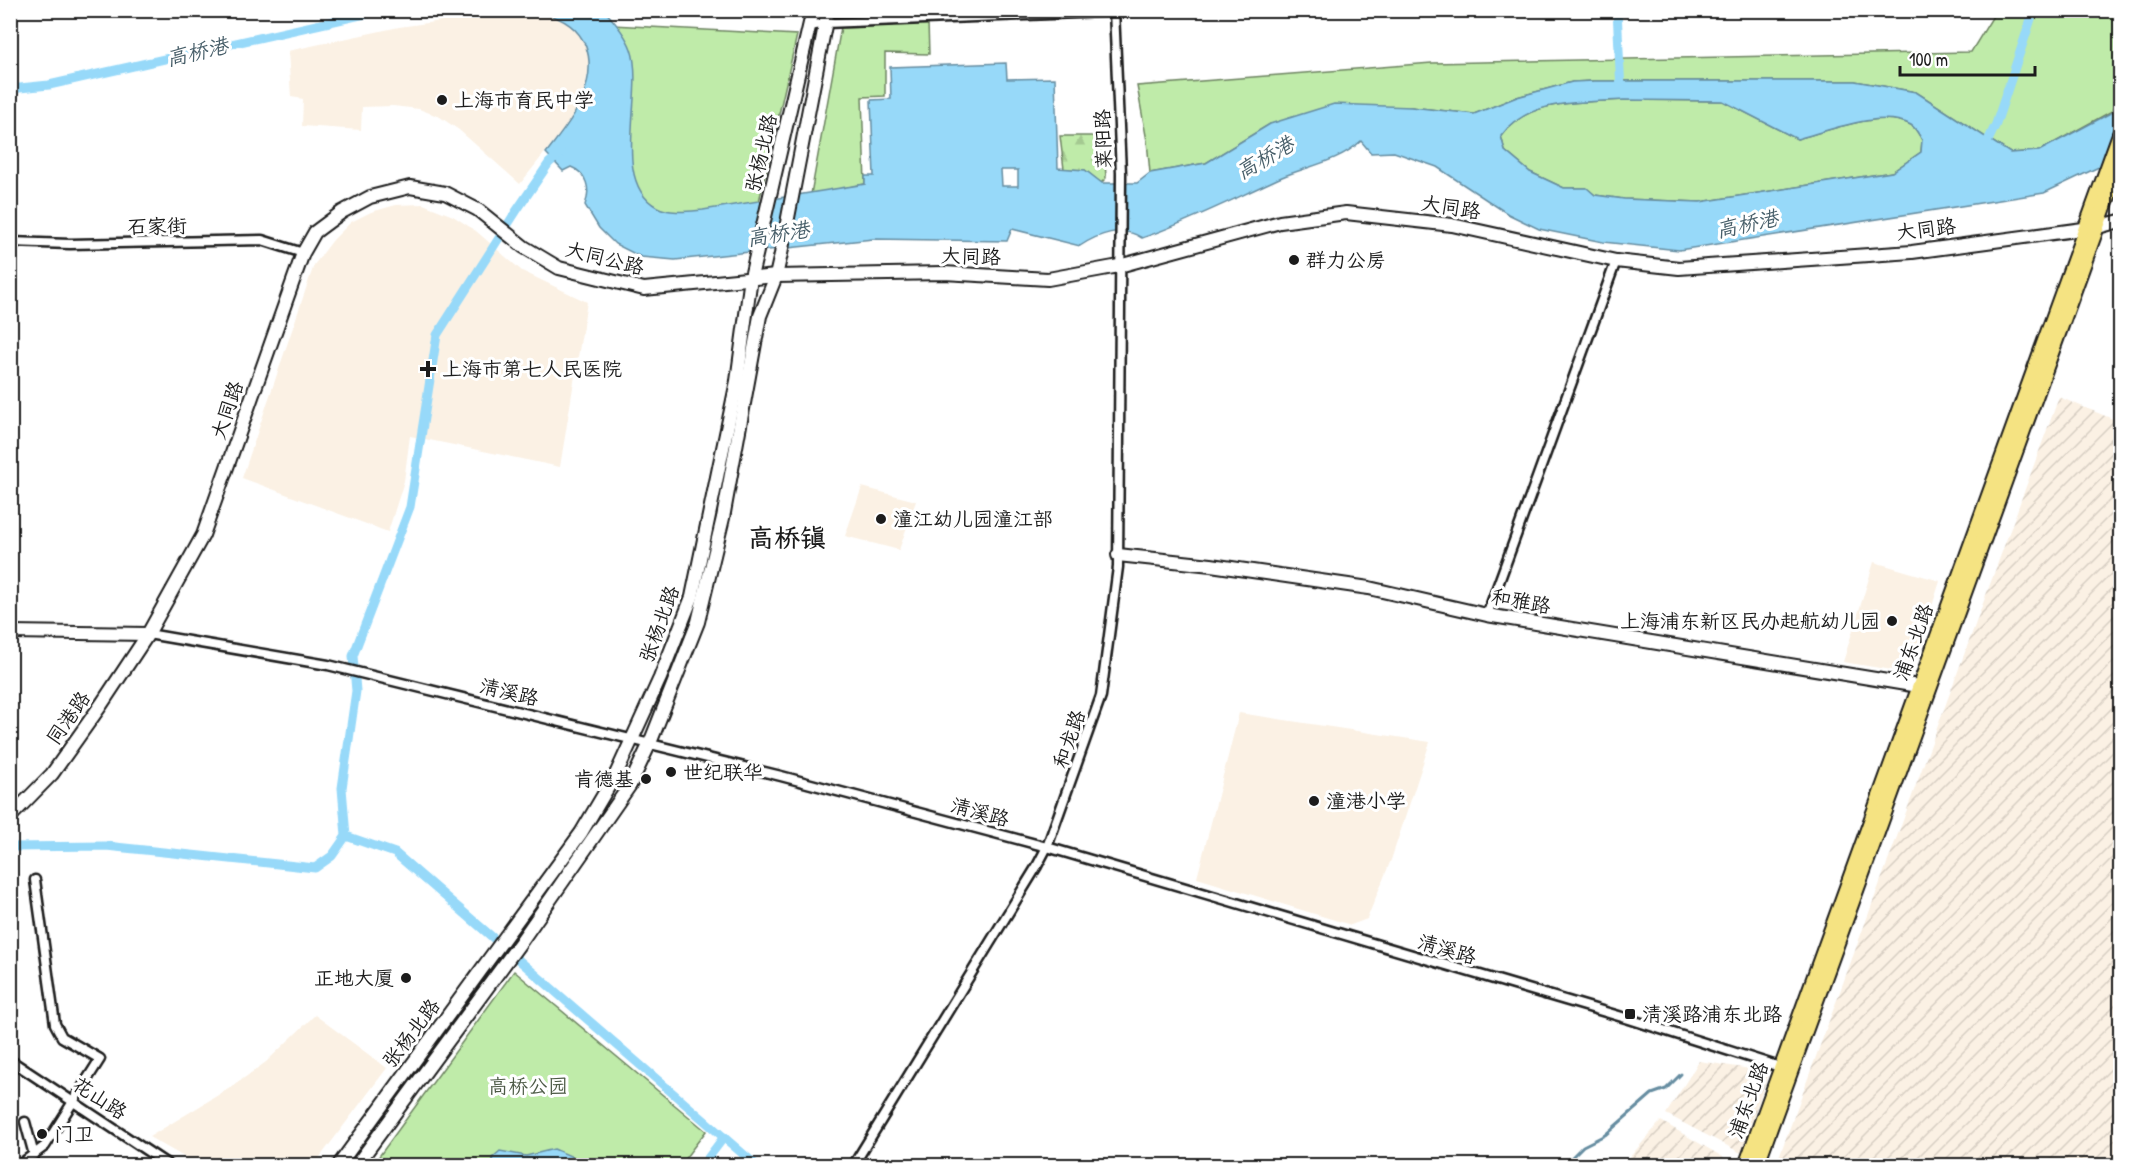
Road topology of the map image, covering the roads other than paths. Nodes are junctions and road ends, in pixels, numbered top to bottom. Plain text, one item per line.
1 (813, 10) edge
2 (1153, 10) edge
3 (1114, 11) edge
4 (827, 17) edge
5 (810, 26) junction
6 (2121, 134) edge
7 (2114, 166) edge
8 (478, 210) joint
9 (2121, 221) edge
10 (2091, 227) junction
11 (10, 242) edge
12 (303, 253) junction
13 (1616, 261) junction
14 (1119, 267) junction
15 (776, 276) junction
16 (751, 277) junction
17 (1118, 555) junction
18 (1487, 615) junction
19 (10, 632) edge
20 (148, 634) junction
21 (1918, 686) junction
22 (632, 738) junction
23 (650, 742) junction
24 (10, 817) edge
25 (1047, 847) junction
26 (35, 880) dead end
27 (10, 1060) edge
28 (1786, 1069) junction
29 (73, 1101) junction
30 (25, 1122) dead end
31 (34, 1155) junction
32 (18, 1166) edge
33 (170, 1166) edge
34 (338, 1166) edge
35 (356, 1166) edge
36 (853, 1166) edge
37 (1746, 1166) edge
38 (1756, 1166) edge

1 - 5 street, 张杨北路
2 - 3 street
3 - 4 street
3 - 14 street, 莱阳路
4 - 5 street
4 - 15 street, 张杨北路
5 - 16 street, 张杨北路
6 - 7 main road, 浦东北路
7 - 10 main road, 浦东北路
8 - 12 street, 大同路
8 - 16 street, 大同公路
9 - 10 street, 大同路
10 - 13 street, 大同路
10 - 21 main road, 浦东北路
10 - 28 main road, 浦东北路
11 - 12 street, 石家街
12 - 20 street, 大同路
13 - 14 street, 大同路
13 - 18 street
14 - 15 street, 大同路
14 - 17 street, 和龙路
15 - 16 street, 大同公路
15 - 23 street, 张杨北路
16 - 22 street, 张杨北路
17 - 18 street, 和雅路
17 - 25 street, 和龙路
18 - 21 street, 和雅路
19 - 20 street
20 - 22 street, 清溪路
20 - 24 street, 同港路
21 - 28 main road, 浦东北路
22 - 23 street, 清溪路
22 - 34 street, 张杨北路
23 - 25 street, 清溪路
23 - 35 street, 张杨北路
25 - 28 street, 清溪路
25 - 36 street, 和龙路
26 - 29 street
27 - 29 street, 花山路
28 - 37 main road, 浦东北路
28 - 38 main road, 浦东北路
29 - 31 street
29 - 33 street, 花山路
30 - 31 street
31 - 32 street

